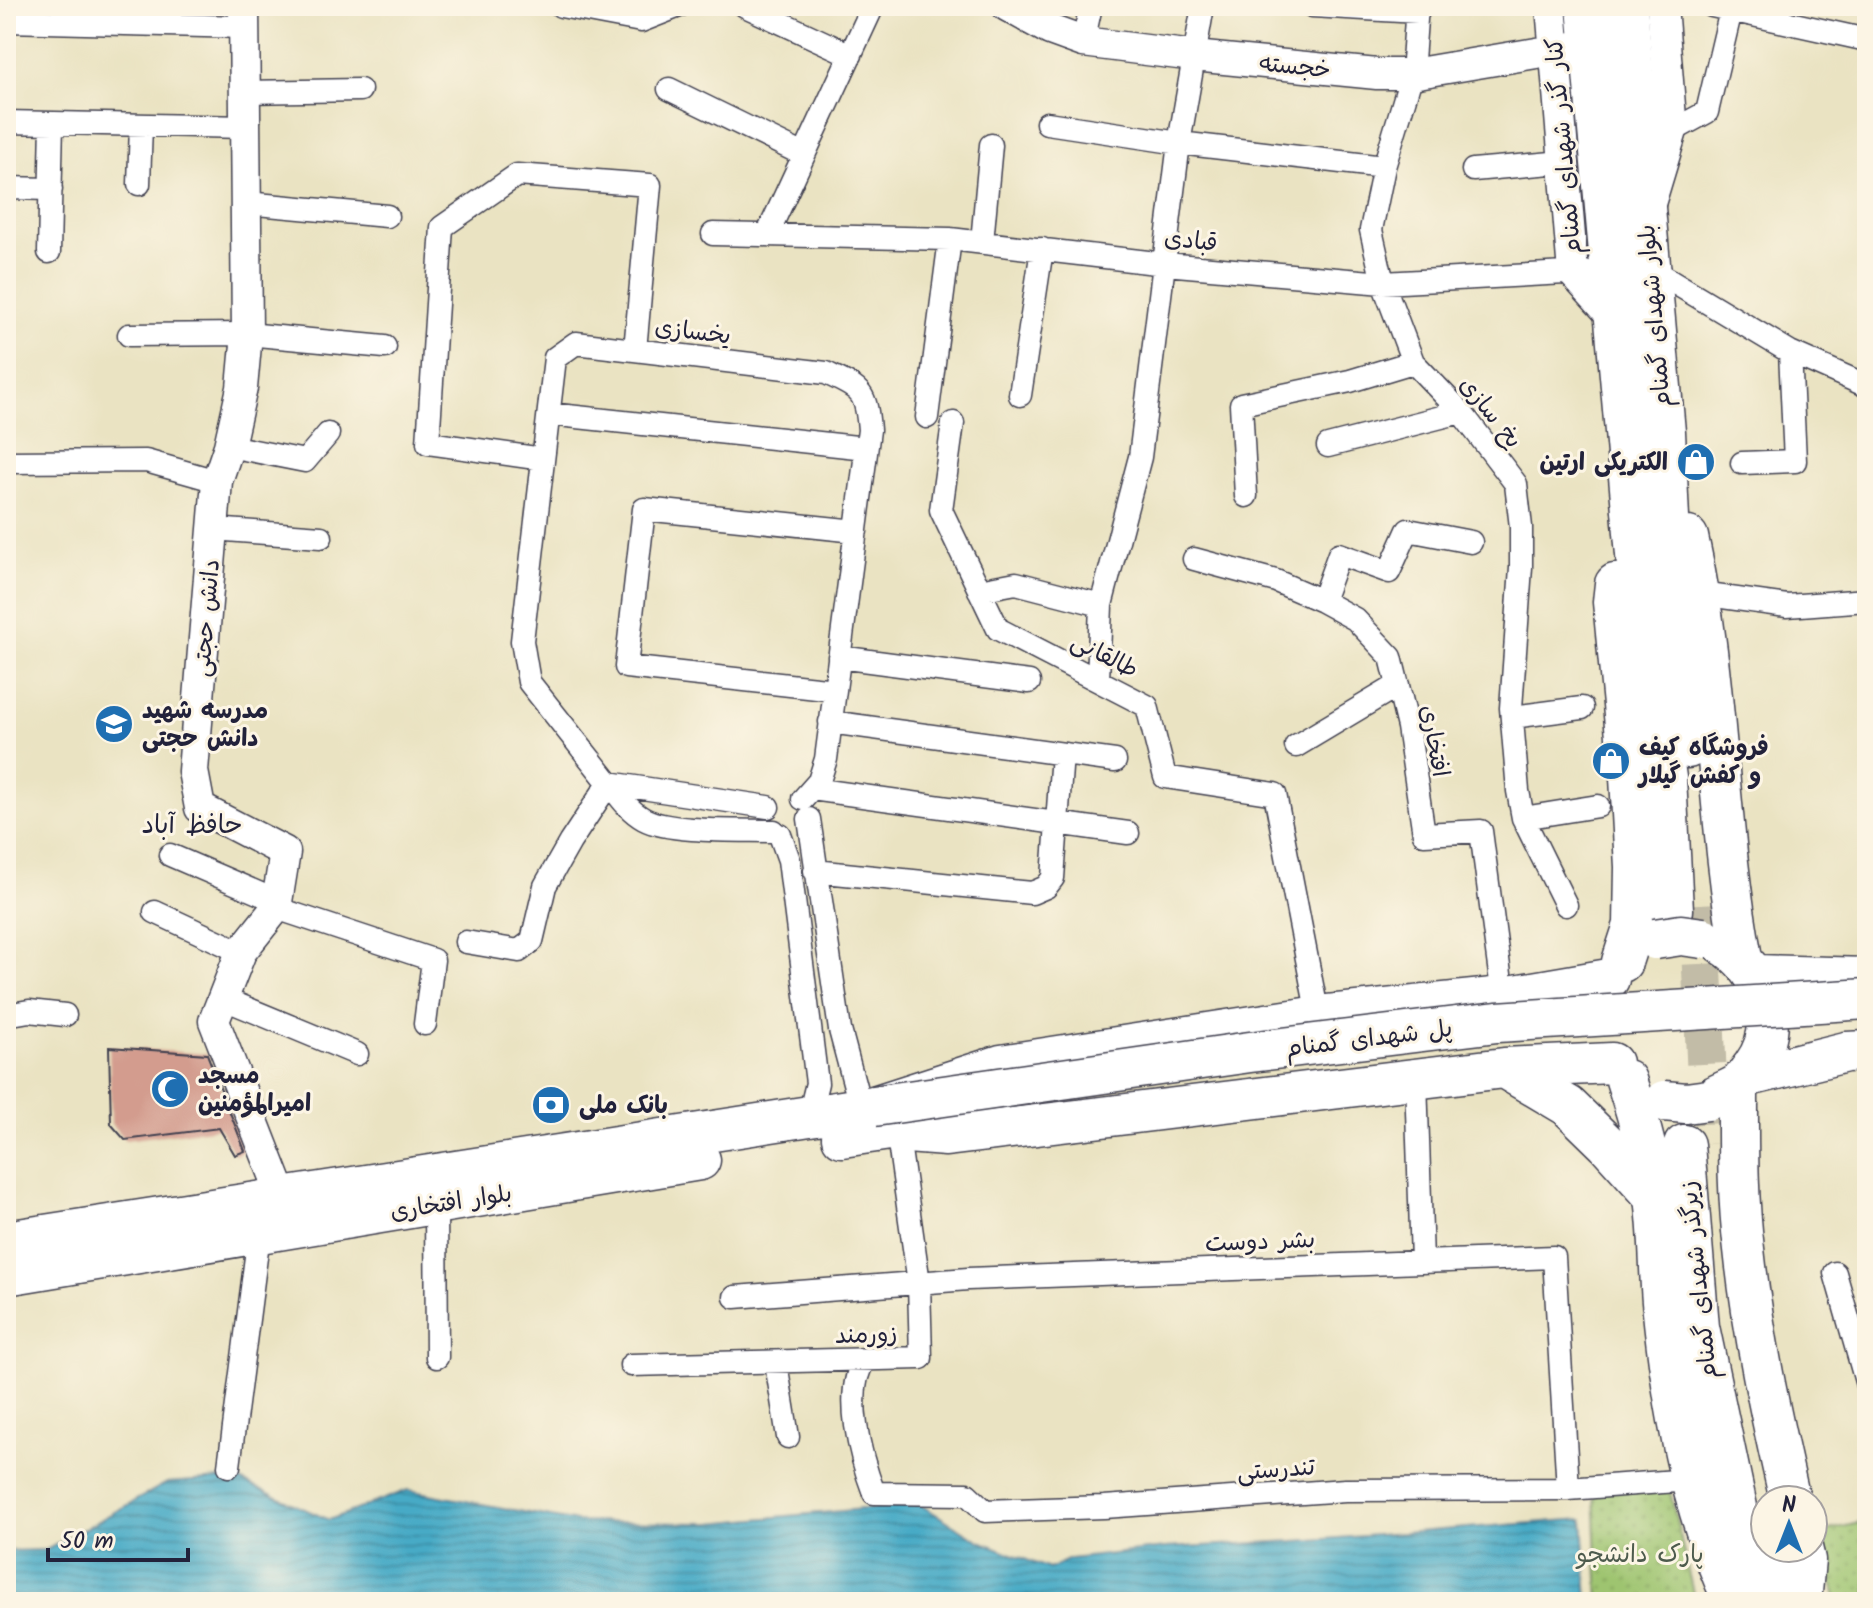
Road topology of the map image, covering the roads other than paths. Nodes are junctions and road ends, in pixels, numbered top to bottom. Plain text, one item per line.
1 (561, 6) edge
2 (679, 6) edge
3 (745, 6) edge
4 (873, 6) edge
5 (1007, 6) edge
6 (1091, 6) edge
7 (1203, 6) edge
8 (1312, 6) edge
9 (1551, 6) edge
10 (1627, 6) edge
11 (1662, 6) edge
12 (1725, 7) edge
13 (1418, 9) edge
14 (81, 14) edge
15 (244, 17) edge
16 (6, 21) edge
17 (1577, 33) edge
18 (1867, 40) edge
19 (1083, 42) junction
20 (851, 55) junction
21 (1194, 56) junction
22 (1412, 74) junction
23 (669, 89) dead end
24 (360, 90) dead end
25 (245, 92) junction
26 (6, 122) edge
27 (52, 123) junction
28 (1047, 123) dead end
29 (141, 125) junction
30 (246, 127) junction
31 (1655, 132) junction
32 (1179, 143) junction
33 (991, 145) dead end
34 (804, 155) junction
35 (1563, 162) junction
36 (1384, 167) junction
37 (1473, 170) dead end
38 (139, 184) dead end
39 (6, 188) edge
40 (51, 189) junction
41 (246, 203) junction
42 (387, 216) dead end
43 (713, 234) dead end
44 (767, 235) junction
45 (950, 239) junction
46 (982, 242) junction
47 (1042, 249) junction
48 (49, 252) dead end
49 (1165, 264) junction
50 (1650, 268) junction
51 (1591, 272) junction
52 (1383, 283) junction
53 (247, 334) junction
54 (129, 335) dead end
55 (385, 347) dead end
56 (635, 350) junction
57 (1790, 352) junction
58 (1413, 362) junction
59 (1867, 386) edge
60 (1020, 395) dead end
61 (1461, 412) junction
62 (549, 414) junction
63 (927, 417) dead end
64 (953, 423) dead end
65 (1665, 432) junction
66 (328, 434) dead end
67 (1625, 436) junction
68 (229, 446) junction
69 (1328, 446) dead end
70 (866, 448) junction
71 (543, 459) junction
72 (6, 462) edge
73 (1742, 463) dead end
74 (217, 481) junction
75 (1246, 496) dead end
76 (213, 529) junction
77 (856, 531) junction
78 (321, 537) dead end
79 (1471, 542) dead end
80 (1194, 559) dead end
81 (979, 590) junction
82 (1701, 594) junction
83 (1867, 600) edge
84 (1322, 601) junction
85 (1101, 605) junction
86 (1657, 618) junction
87 (839, 657) junction
88 (1098, 680) junction
89 (1029, 682) dead end
90 (1398, 685) junction
91 (835, 690) junction
92 (1582, 708) dead end
93 (1512, 717) junction
94 (830, 722) junction
95 (1296, 746) dead end
96 (1062, 754) junction
97 (1115, 761) dead end
98 (609, 783) junction
99 (808, 803) junction
100 (1598, 806) dead end
101 (768, 807) junction
102 (1523, 818) junction
103 (1057, 823) junction
104 (777, 833) junction
105 (1128, 833) dead end
106 (170, 855) dead end
107 (815, 871) junction
108 (278, 905) junction
109 (1566, 905) dead end
110 (155, 912) dead end
111 (1683, 922) junction
112 (466, 942) dead end
113 (826, 942) junction
114 (800, 945) junction
115 (241, 952) junction
116 (1749, 967) junction
117 (1616, 970) junction
118 (1859, 986) edge
119 (1503, 997) junction
120 (222, 998) junction
121 (1335, 1014) junction
122 (6, 1015) edge
123 (65, 1015) dead end
124 (425, 1024) dead end
125 (1860, 1042) edge
126 (357, 1054) dead end
127 (1504, 1068) junction
128 (1619, 1072) junction
129 (1416, 1080) junction
130 (1730, 1087) junction
131 (1350, 1088) junction
132 (877, 1115) junction
133 (809, 1116) junction
134 (283, 1198) junction
135 (1655, 1198) junction
136 (436, 1205) junction
137 (259, 1234) junction
138 (6, 1241) edge
139 (1422, 1261) junction
140 (1835, 1273) dead end
141 (6, 1275) edge
142 (919, 1283) junction
143 (735, 1297) dead end
144 (437, 1357) dead end
145 (865, 1360) junction
146 (776, 1363) junction
147 (631, 1365) dead end
148 (1865, 1372) edge
149 (788, 1437) dead end
150 (229, 1466) dead end
151 (1690, 1480) junction
152 (1757, 1484) edge
153 (1786, 1484) edge
154 (1568, 1489) junction
155 (1776, 1564) edge
156 (1805, 1564) edge
157 (1734, 1602) edge
158 (1757, 1602) edge
159 (1786, 1602) edge
160 (1801, 1602) edge

1 - 2 street
3 - 20 street
4 - 20 street
5 - 19 street, خجسته
6 - 19 street
7 - 21 street
8 - 13 street
9 - 17 street, کنار گذر شهدای گمنام
10 - 31 highway, بلوار شهدای گمنام
11 - 31 street
12 - 18 street
12 - 31 street
13 - 22 street, یخ سازی
14 - 15 street
14 - 16 street
15 - 25 street, دانش حجتی
17 - 22 street, خجسته
17 - 35 street, کنار گذر شهدای گمنام
17 - 51 highway, بلوار شهدای گمنام
19 - 21 street, خجسته
20 - 34 street
21 - 22 street, خجسته
21 - 32 street
22 - 36 street, یخ سازی
23 - 34 street
24 - 25 street
25 - 30 street, دانش حجتی
26 - 27 street
27 - 29 street
27 - 40 street
28 - 32 street
29 - 30 street
29 - 38 street
30 - 41 street, دانش حجتی
31 - 50 highway, بلوار شهدای گمنام
32 - 36 street
32 - 49 street
33 - 46 street
34 - 44 street
35 - 37 street
35 - 51 street, کنار گذر شهدای گمنام
36 - 52 street, یخ سازی
39 - 40 street
40 - 48 street
41 - 42 street
41 - 53 street, دانش حجتی
43 - 44 street, قبادی
44 - 45 street, قبادی
45 - 46 street, قبادی
45 - 63 street
46 - 47 street, قبادی
47 - 49 street, قبادی
47 - 60 street
49 - 52 street, قبادی
49 - 85 street
50 - 57 street
50 - 65 highway, بلوار شهدای گمنام
51 - 52 street, قبادی
51 - 67 highway, بلوار شهدای گمنام
52 - 58 street, یخ سازی
53 - 54 street
53 - 55 street
53 - 68 street, دانش حجتی
56 - 62 street, یخسازی
56 - 70 street, یخسازی
56 - 71 street
57 - 59 street
57 - 73 street
58 - 61 street, یخ سازی
58 - 75 street
61 - 69 street
61 - 93 street, یخ سازی
62 - 70 street
62 - 71 street, یخسازی
64 - 81 street, طالقانی
65 - 82 highway
65 - 86 highway, بلوار شهدای گمنام
66 - 68 street
67 - 86 highway, بلوار شهدای گمنام
67 - 117 highway
68 - 74 street, دانش حجتی
70 - 77 street, یخسازی
71 - 98 street, یخسازی
72 - 74 street
74 - 76 street, دانش حجتی
76 - 78 street
76 - 108 street, دانش حجتی
77 - 87 street, یخسازی
77 - 91 street
79 - 84 street
80 - 84 street, افتخاری
81 - 85 street
81 - 88 street, طالقانی
82 - 83 street
82 - 116 highway
84 - 90 street, افتخاری
85 - 88 street
86 - 111 highway
87 - 89 street
87 - 91 street, یخسازی
88 - 121 street, طالقانی
90 - 95 street
90 - 119 street, افتخاری
91 - 94 street, یخسازی
92 - 93 street
93 - 102 street, یخ سازی
94 - 96 street
94 - 99 street, یخسازی
96 - 97 street
96 - 103 street
98 - 101 street
98 - 104 street, یخسازی
98 - 112 street
99 - 101 street
99 - 103 street
99 - 104 street
99 - 107 street, زورمند
100 - 102 street
101 - 104 street
102 - 109 street, یخ سازی
103 - 105 street
103 - 107 street
104 - 114 street
106 - 108 street
107 - 113 street, زورمند
108 - 115 street
108 - 124 street
110 - 115 street
111 - 116 highway
111 - 117 highway
113 - 114 street
113 - 132 street, زورمند
114 - 133 street
115 - 120 street
116 - 118 highway
116 - 130 highway
117 - 119 highway
117 - 128 highway
118 - 125 highway
118 - 132 highway, پل شهدای گمنام, bridge
119 - 121 highway
119 - 127 highway
120 - 126 street
120 - 134 street
121 - 131 highway
121 - 132 highway
122 - 123 street
125 - 130 highway
125 - 132 highway, پل شهدای گمنام
127 - 128 highway
127 - 129 highway
127 - 135 highway
128 - 130 highway, bridge
128 - 135 highway
129 - 131 highway
129 - 139 street
130 - 153 highway
131 - 132 highway
132 - 133 highway, بلوار افتخاری
132 - 136 highway, بلوار افتخاری
132 - 142 street, زورمند
133 - 134 highway, بلوار افتخاری
134 - 138 highway, بلوار افتخاری
135 - 151 highway
136 - 137 highway, بلوار افتخاری
136 - 144 street
137 - 141 highway, بلوار افتخاری
137 - 150 street
139 - 142 street, بشر دوست
139 - 154 street, بشر دوست
140 - 148 street
142 - 143 street, بشر دوست
142 - 145 street, زورمند
145 - 146 street, زورمند
145 - 154 street, تندرستی
146 - 147 street, زورمند
146 - 149 street
151 - 154 street, تندرستی
151 - 157 highway
152 - 158 highway, زیرگذر شهدای گمنام
155 - 159 highway
156 - 160 highway

